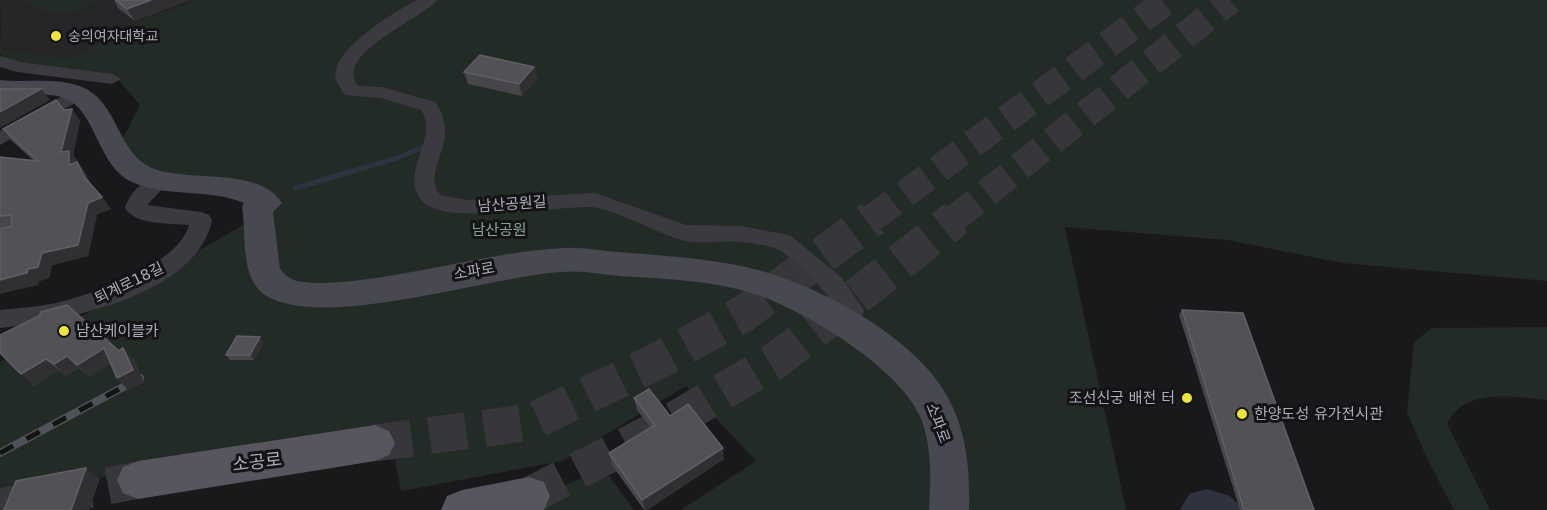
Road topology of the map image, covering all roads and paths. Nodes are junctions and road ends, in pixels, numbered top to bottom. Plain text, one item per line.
1 (429, 0) edge
2 (0, 60) edge
3 (112, 79) dead end
4 (0, 88) edge
5 (77, 94) junction
6 (0, 139) edge
7 (160, 181) junction
8 (51, 313) junction
9 (0, 319) edge
10 (849, 326) junction
11 (0, 341) edge
12 (375, 443) tunnel mouth
13 (138, 480) tunnel mouth
14 (529, 496) tunnel mouth
15 (462, 510) edge
16 (949, 510) edge

1 - 10 street, 남산공원길
2 - 3 street
4 - 5 street
5 - 6 street
5 - 7 street, 소파로
7 - 8 street, 퇴계로18길
7 - 10 street, 소파로
8 - 9 street, 퇴계로18길
8 - 11 street
10 - 16 street, 소파로
12 - 13 main road, 소공로
14 - 15 main road

